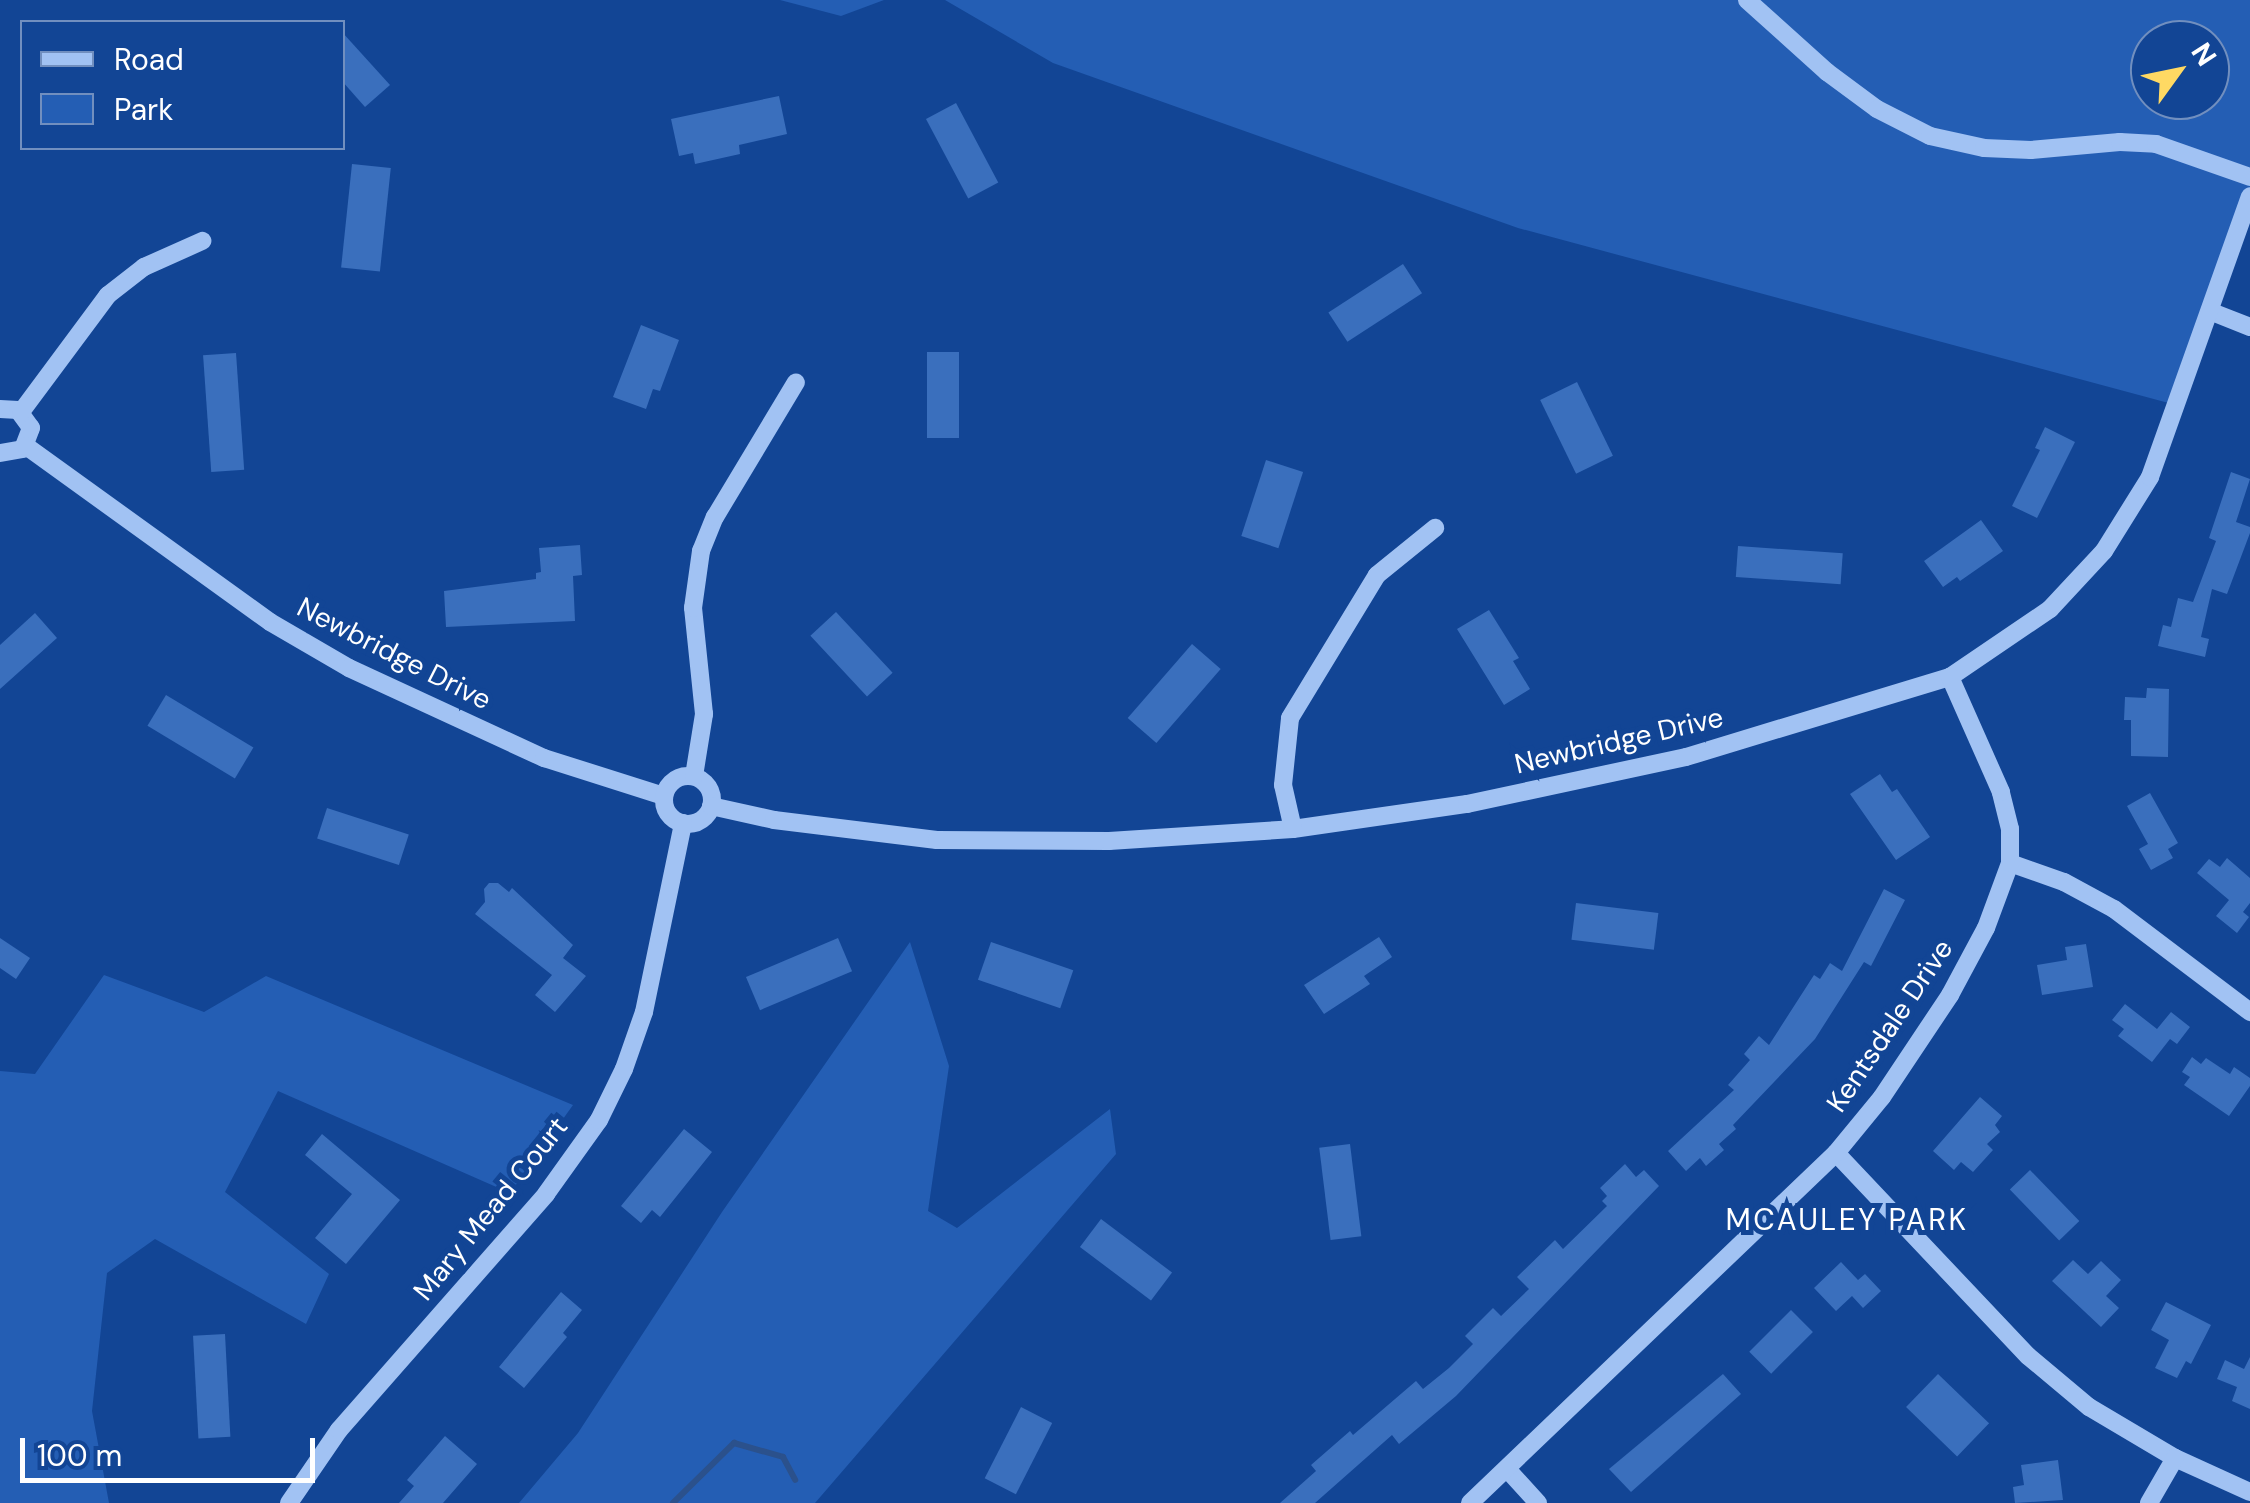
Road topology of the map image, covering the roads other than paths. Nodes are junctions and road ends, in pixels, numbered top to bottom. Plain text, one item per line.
1 (1747, 0) edge
2 (2250, 177) edge
3 (2250, 196) edge
4 (202, 241) dead end
5 (2212, 312) junction
6 (2250, 326) edge
7 (796, 382) dead end
8 (0, 409) edge
9 (21, 412) junction
10 (26, 446) junction
11 (0, 453) edge
12 (1435, 528) dead end
13 (1950, 677) junction
14 (694, 776) junction
15 (664, 796) junction
16 (711, 806) junction
17 (684, 824) junction
18 (1292, 830) junction
19 (2010, 863) junction
20 (2250, 1012) edge
21 (1836, 1153) junction
22 (2175, 1458) junction
23 (1507, 1469) junction
24 (2250, 1492) edge
25 (289, 1503) edge
26 (1470, 1503) edge
27 (1538, 1503) edge
28 (2149, 1503) edge

1 - 2 street
3 - 5 street, Newbridge Drive
4 - 9 street
5 - 6 street
5 - 13 street, Newbridge Drive
7 - 14 street
8 - 9 street
9 - 10 street
10 - 11 street
10 - 15 street, Newbridge Drive
12 - 18 street
13 - 18 street, Newbridge Drive
13 - 19 street, Kentsdale Drive
14 - 15 street
14 - 16 street
15 - 17 street
16 - 17 street
16 - 18 street, Newbridge Drive
17 - 25 street, Mary Mead Court
19 - 20 street
19 - 21 street, Kentsdale Drive
21 - 22 street
21 - 23 street, Kentsdale Drive
22 - 24 street
22 - 28 street
23 - 26 street, Kentsdale Drive
23 - 27 street

